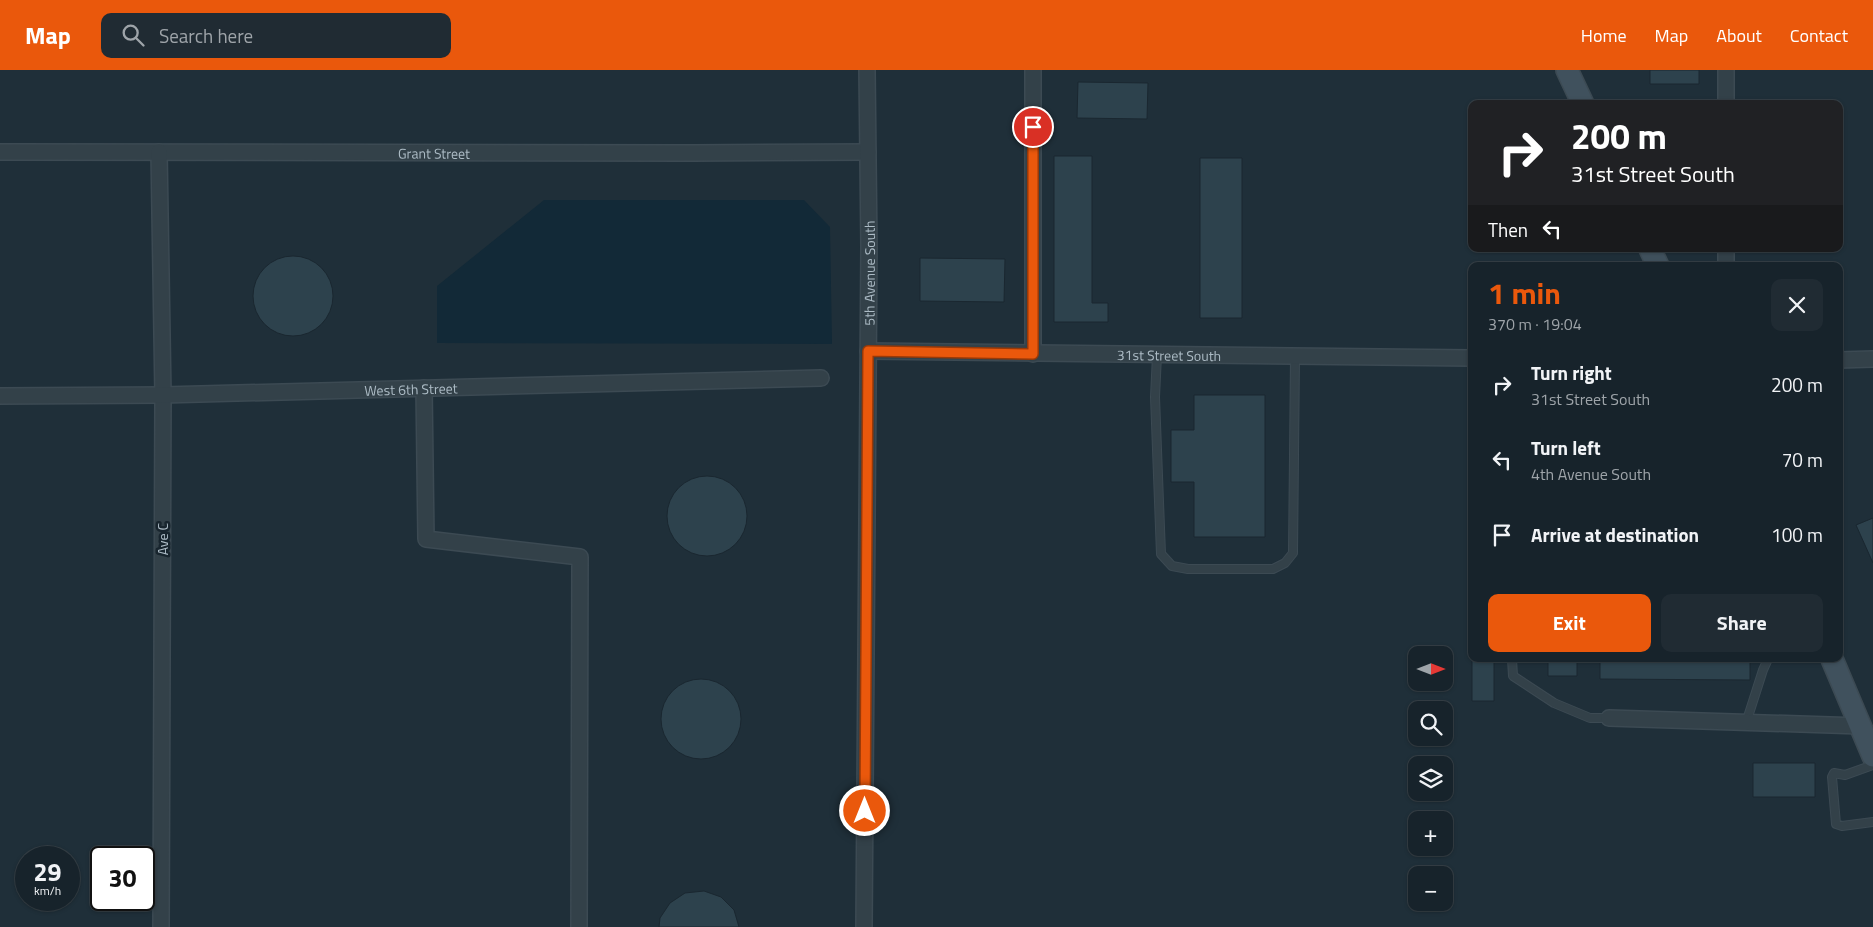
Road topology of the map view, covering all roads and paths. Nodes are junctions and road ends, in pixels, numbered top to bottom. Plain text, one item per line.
1 (867, 70) edge
2 (1033, 70) edge
3 (1567, 70) edge
4 (1726, 70) edge
5 (1580, 100) edge
6 (1726, 100) edge
7 (0, 152) edge
8 (158, 152) junction
9 (868, 152) junction
10 (868, 351) junction
11 (1033, 354) junction
12 (1157, 355) junction
13 (1295, 356) junction
14 (1468, 358) edge
15 (1873, 359) edge
16 (1843, 360) edge
17 (821, 378) dead end
18 (424, 388) junction
19 (163, 395) junction
20 (0, 396) edge
21 (1512, 662) edge
22 (1767, 662) edge
23 (1833, 662) edge
24 (1609, 718) joint
25 (1746, 722) junction
26 (1861, 726) junction
27 (1873, 756) edge
28 (1873, 765) edge
29 (1873, 822) edge
30 (161, 927) edge
31 (579, 927) edge
32 (864, 927) edge

1 - 9 street, 5th Avenue South
2 - 11 street
3 - 5 main road
4 - 6 street
7 - 8 street, Grant Street
8 - 9 street, Grant Street
8 - 19 street, Ave C
9 - 10 street, 5th Avenue South
10 - 11 street, 31st Street South
10 - 32 street, 5th Avenue South
11 - 12 street, 31st Street South
12 - 13 street, 31st Street South
12 - 13 lane
13 - 14 street, 31st Street South
15 - 16 street
17 - 18 street, West 6th Street
18 - 19 street, West 6th Street
18 - 31 street
19 - 20 street, West 6th Street
19 - 30 street, Ave C
21 - 24 lane
22 - 25 lane
23 - 26 main road
24 - 25 street
25 - 26 street
26 - 27 main road
28 - 29 lane

